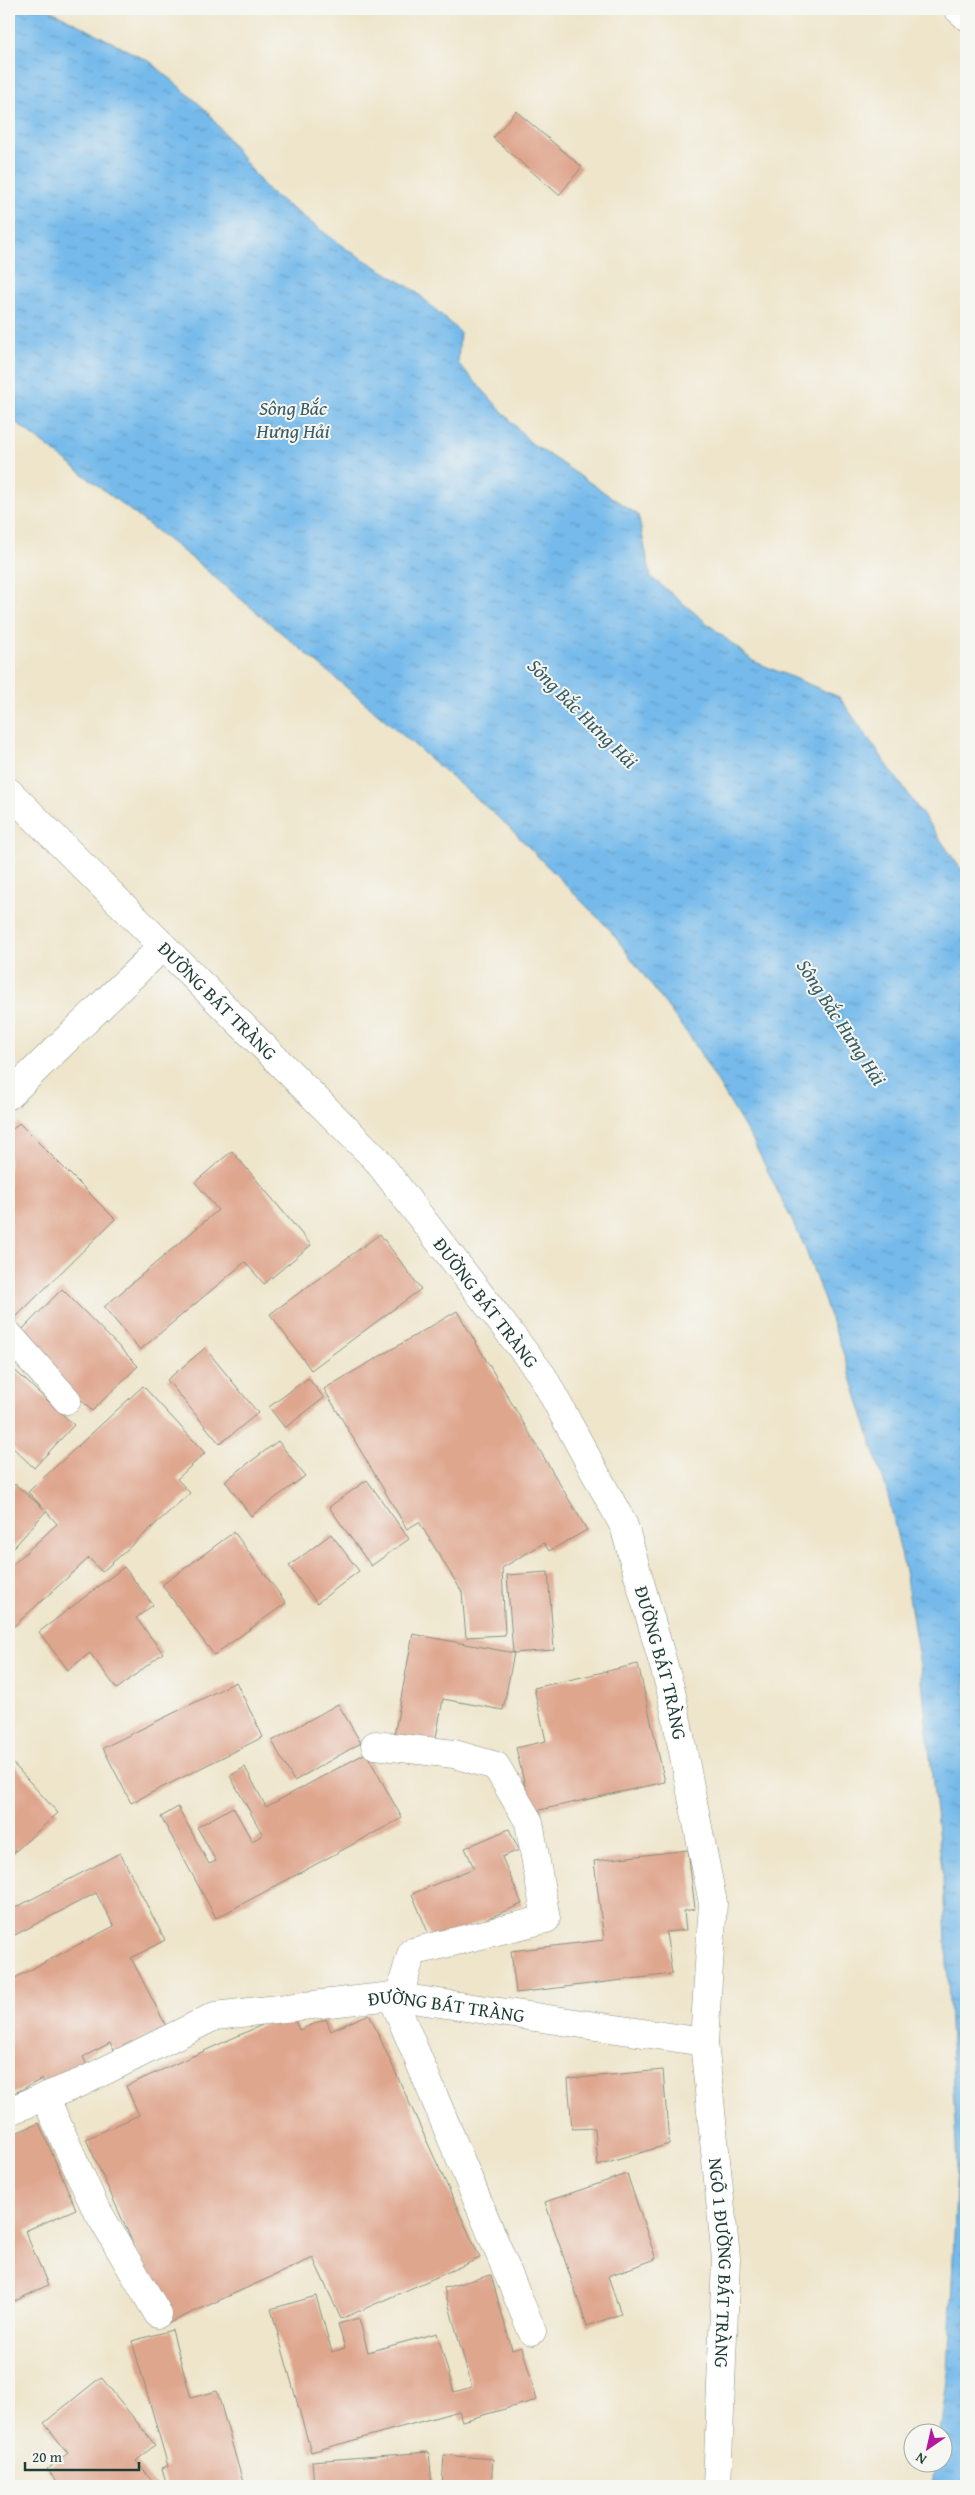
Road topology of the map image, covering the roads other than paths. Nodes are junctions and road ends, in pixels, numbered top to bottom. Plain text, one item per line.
1 (958, 9) edge
2 (966, 16) edge
3 (9, 792) edge
4 (163, 946) junction
5 (9, 1095) edge
6 (9, 1335) edge
7 (68, 1400) dead end
8 (375, 1745) dead end
9 (396, 1996) junction
10 (704, 2042) junction
11 (45, 2096) junction
12 (9, 2111) edge
13 (158, 2314) dead end
14 (532, 2331) dead end
15 (717, 2486) edge

1 - 2 street
3 - 4 street, ĐƯỜNG BÁT TRÀNG
4 - 5 street
4 - 10 street, ĐƯỜNG BÁT TRÀNG
6 - 7 street
8 - 9 street
9 - 10 street, ĐƯỜNG BÁT TRÀNG
9 - 11 street, ĐƯỜNG BÁT TRÀNG
9 - 14 street
10 - 15 street, NGÕ 1 ĐƯỜNG BÁT TRÀNG
11 - 12 street, ĐƯỜNG BÁT TRÀNG
11 - 13 street

